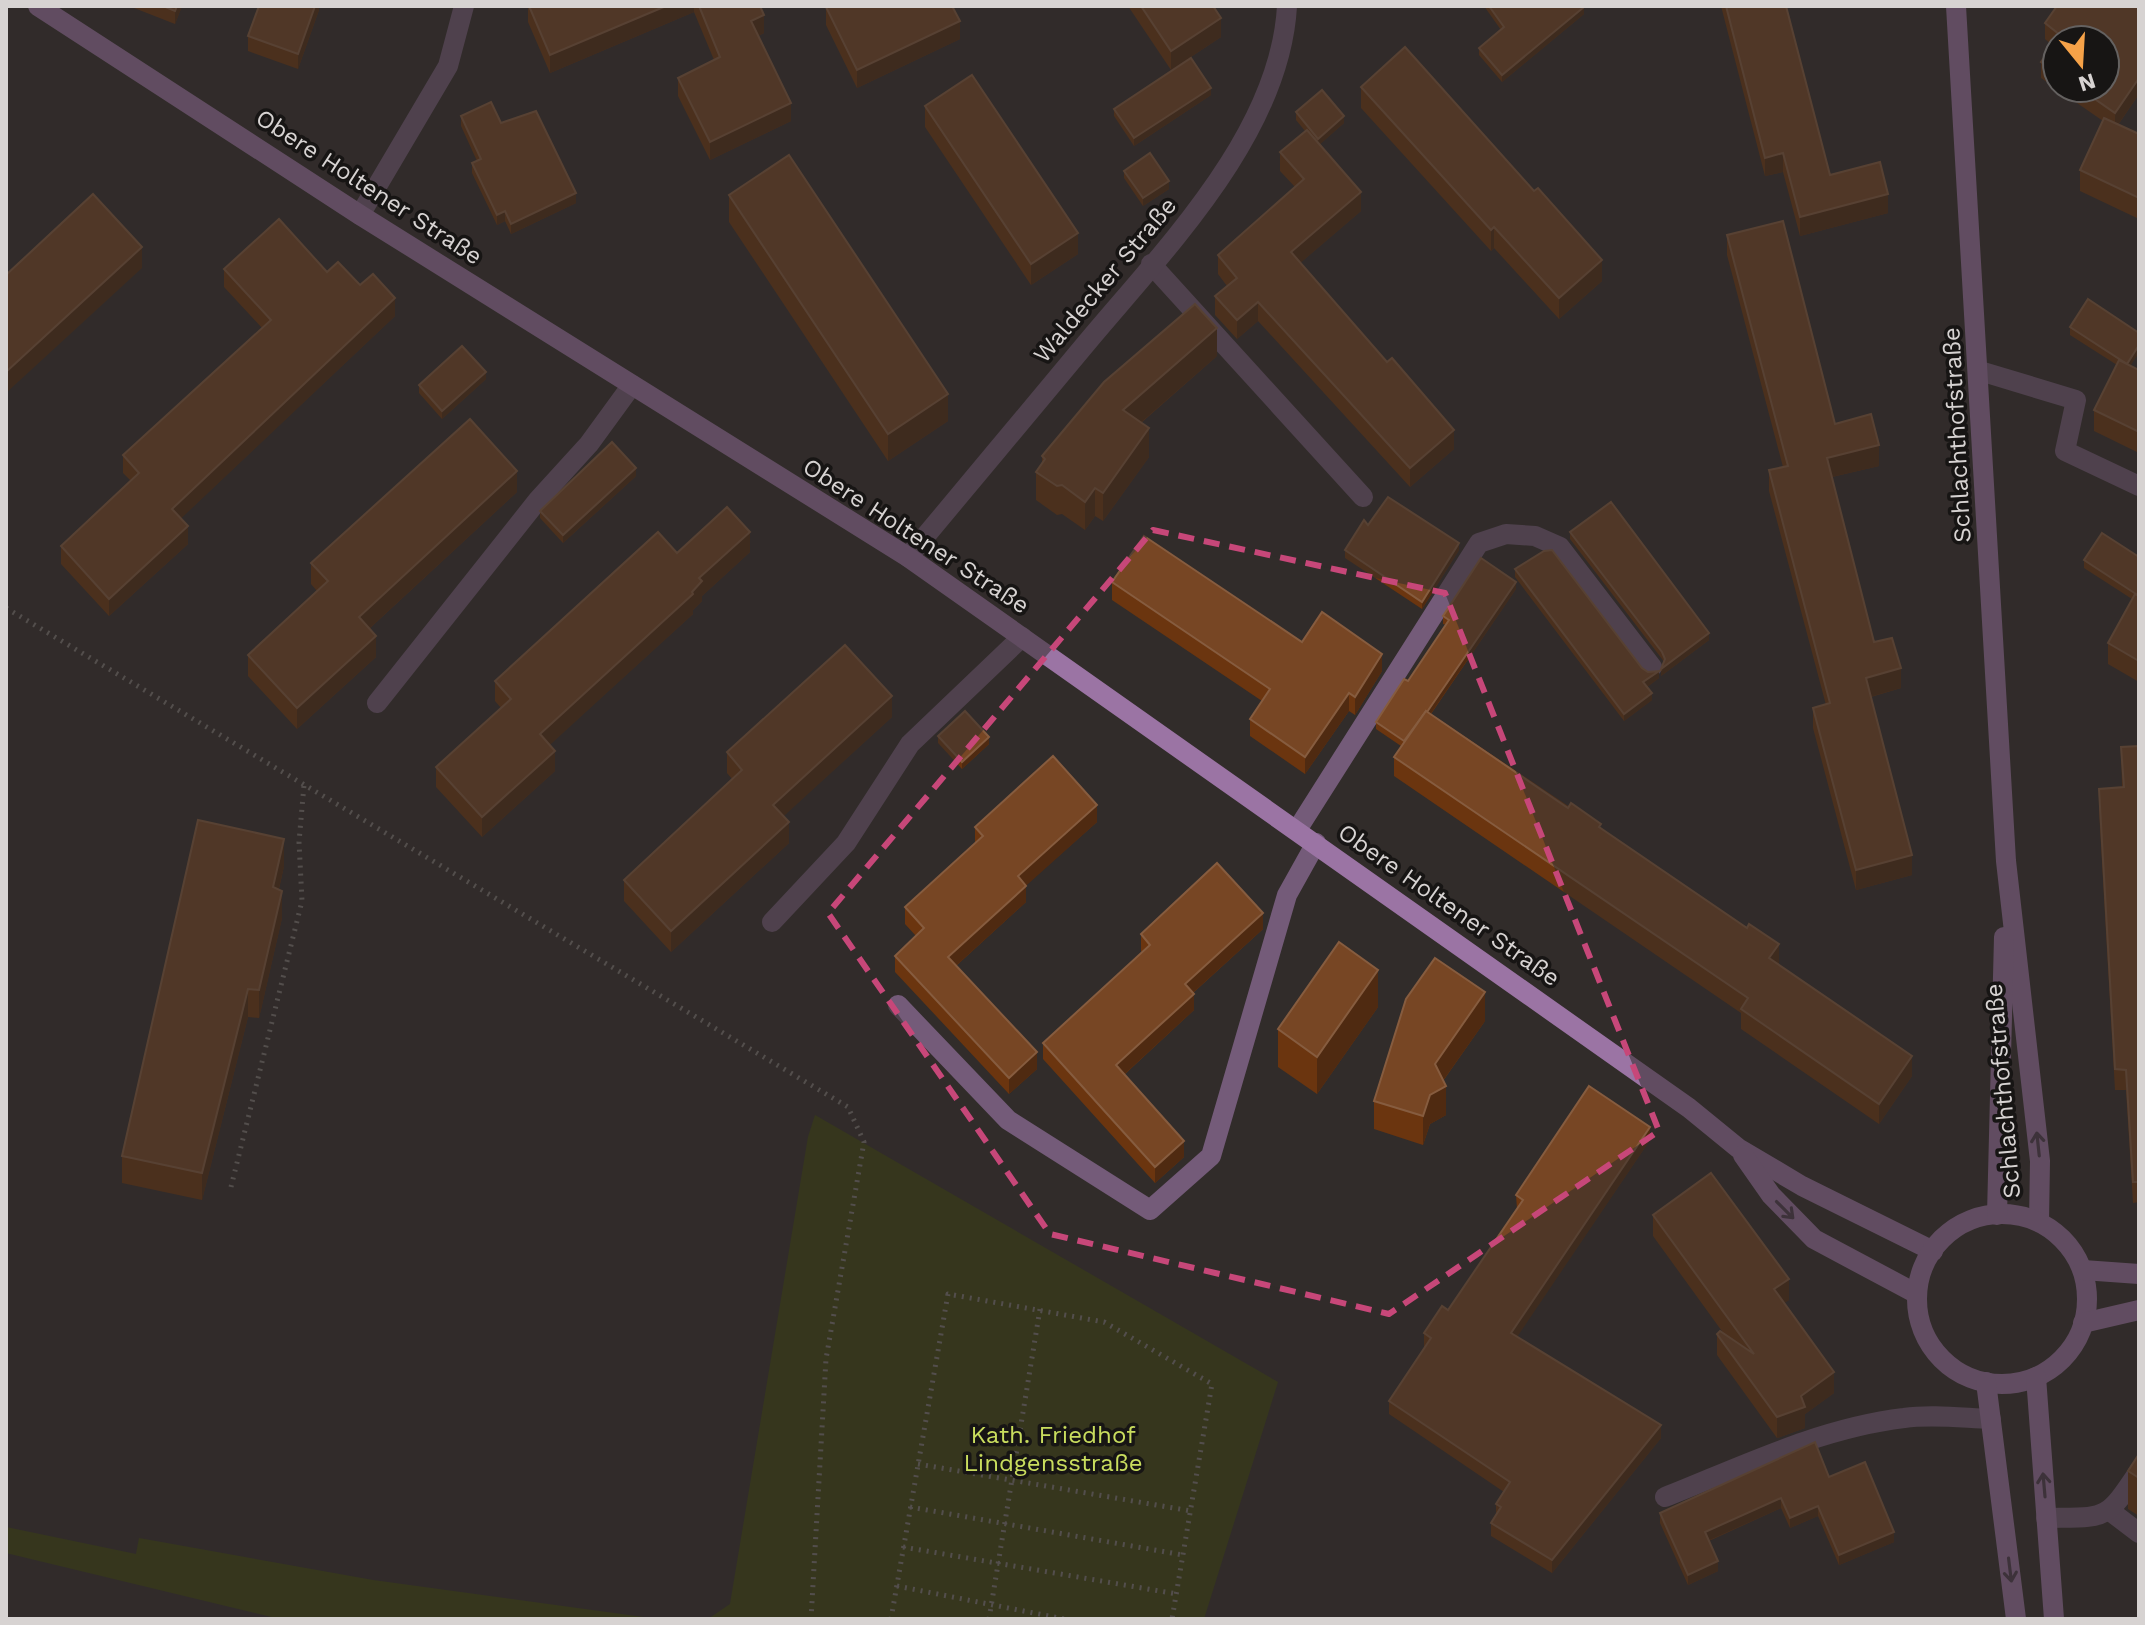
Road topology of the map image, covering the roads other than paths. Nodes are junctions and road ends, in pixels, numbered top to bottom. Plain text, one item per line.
1 (38, 6) edge
2 (464, 6) edge
3 (1287, 6) edge
4 (1956, 6) edge
5 (360, 215) junction
6 (1151, 264) junction
7 (1980, 371) junction
8 (632, 385) junction
9 (2139, 486) edge
10 (1363, 497) dead end
11 (908, 557) junction
12 (1022, 637) junction
13 (1652, 667) dead end
14 (377, 703) dead end
15 (1297, 830) junction
16 (1316, 843) junction
17 (2006, 861) junction
18 (772, 922) dead end
19 (898, 1005) dead end
20 (1738, 1148) junction
21 (1997, 1215) junction
22 (2039, 1222) junction
23 (1933, 1251) junction
24 (2083, 1270) junction
25 (2139, 1274) edge
26 (1917, 1294) junction
27 (2139, 1310) edge
28 (2083, 1323) junction
29 (2036, 1377) junction
30 (1986, 1382) junction
31 (1991, 1419) junction
32 (2139, 1471) edge
33 (1665, 1497) dead end
34 (2110, 1511) junction
35 (2046, 1518) junction
36 (2139, 1533) edge
37 (2016, 1619) edge
38 (2054, 1619) edge

1 - 5 street, Obere Holtener Straße
2 - 5 street
3 - 6 street, Waldecker Straße
4 - 7 street, Schlachthofstraße
5 - 8 street, Obere Holtener Straße
6 - 10 street
6 - 11 street, Waldecker Straße
7 - 9 street
7 - 17 street, Schlachthofstraße
8 - 11 street, Obere Holtener Straße
8 - 14 street
11 - 12 street, Obere Holtener Straße
12 - 15 street, Obere Holtener Straße
12 - 18 street
13 - 15 street
15 - 16 street, Obere Holtener Straße
16 - 19 street
16 - 20 street, Obere Holtener Straße
17 - 21 street, Schlachthofstraße
22 -> 17 street, Schlachthofstraße
20 - 23 street, Obere Holtener Straße
20 -> 26 street, Obere Holtener Straße
21 - 22 street
21 - 23 street
22 - 24 street
23 - 26 street
24 - 25 street
24 - 28 street
26 - 30 street
27 - 28 street
28 - 29 street
29 - 30 street
35 -> 29 street
30 - 31 street
31 - 33 street
31 -> 37 street
32 - 34 street
34 - 35 street
34 - 36 street
35 - 38 street

